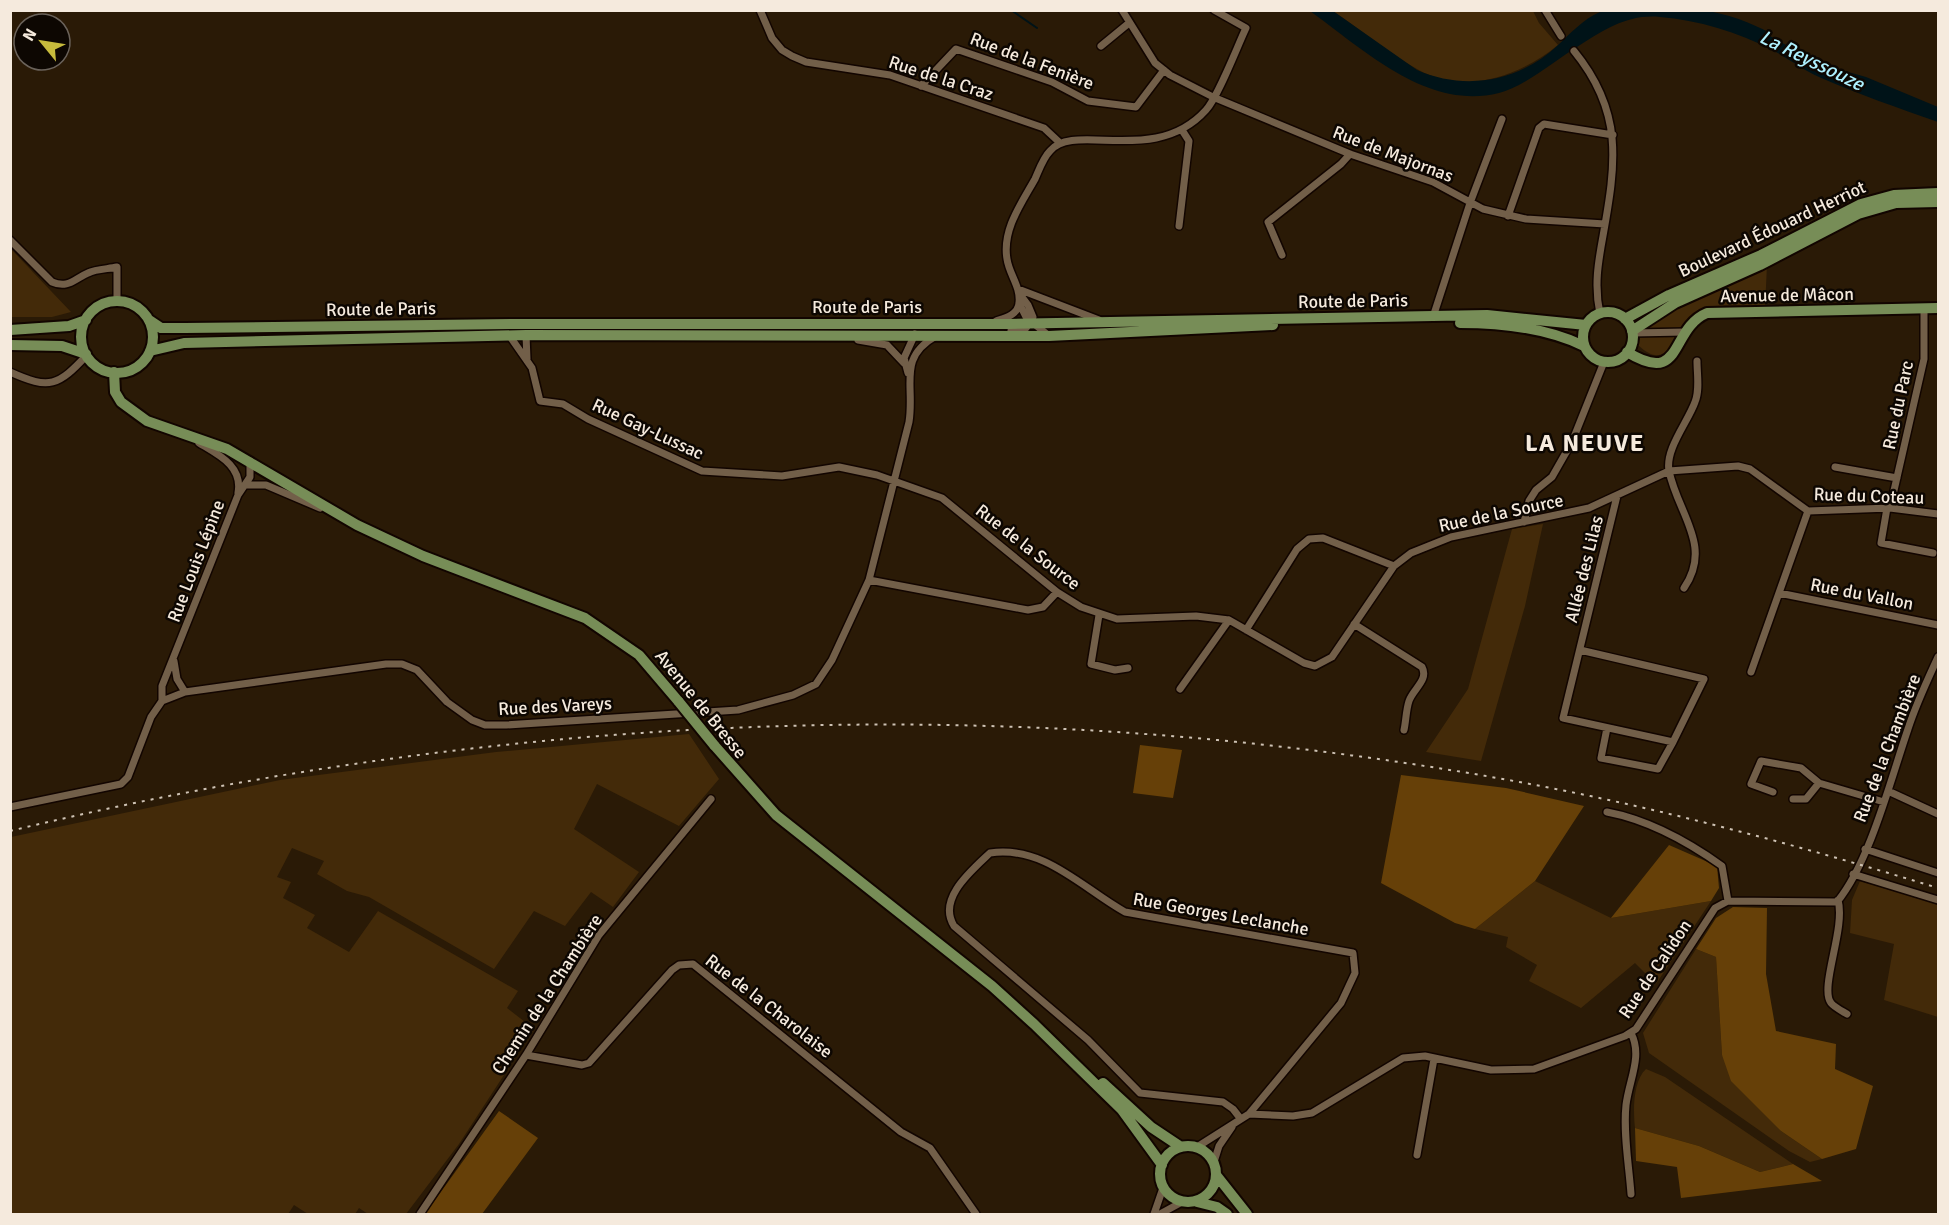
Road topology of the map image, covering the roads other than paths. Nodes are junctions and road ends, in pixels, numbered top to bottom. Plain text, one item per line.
1 (760, 10) edge
2 (1122, 10) edge
3 (1214, 10) edge
4 (1545, 10) edge
5 (1129, 23) junction
6 (1561, 36) dead end
7 (1101, 46) dead end
8 (1574, 51) dead end
9 (1164, 70) junction
10 (921, 86) junction
11 (1213, 97) junction
12 (1502, 119) dead end
13 (1182, 130) junction
14 (1613, 135) junction
15 (1059, 142) junction
16 (1350, 154) junction
17 (1938, 193) edge
18 (1938, 202) edge
19 (1470, 203) junction
20 (1508, 216) junction
21 (1605, 224) junction
22 (1179, 226) dead end
23 (10, 240) edge
24 (1282, 255) dead end
25 (1018, 291) junction
26 (117, 301) junction
27 (1019, 303) junction
28 (1924, 308) junction
29 (1938, 308) edge
30 (1600, 314) junction
31 (1433, 317) junction
32 (1625, 319) junction
33 (86, 320) junction
34 (149, 320) junction
35 (1101, 321) junction
36 (1031, 322) junction
37 (901, 324) junction
38 (942, 324) junction
39 (986, 324) junction
40 (1586, 326) junction
41 (10, 330) edge
42 (1632, 332) junction
43 (1686, 332) junction
44 (1000, 334) junction
45 (509, 335) junction
46 (526, 335) junction
47 (936, 336) junction
48 (1048, 336) junction
49 (838, 337) junction
50 (913, 338) junction
51 (10, 345) edge
52 (1584, 346) junction
53 (150, 351) junction
54 (1628, 352) junction
55 (86, 354) junction
56 (913, 355) junction
57 (527, 359) junction
58 (1697, 361) dead end
59 (1604, 362) junction
60 (904, 364) junction
61 (10, 372) edge
62 (114, 372) junction
63 (910, 378) junction
64 (171, 430) junction
65 (250, 461) junction
66 (1835, 466) dead end
67 (1669, 471) junction
68 (1897, 478) junction
69 (895, 481) junction
70 (246, 485) junction
71 (238, 495) junction
72 (1617, 496) junction
73 (1888, 508) junction
74 (1808, 511) junction
75 (1938, 514) edge
76 (1524, 522) junction
77 (357, 525) junction
78 (1933, 553) dead end
79 (1394, 566) junction
80 (869, 580) junction
81 (1684, 588) dead end
82 (1057, 592) junction
83 (1779, 592) junction
84 (1099, 615) junction
85 (1229, 620) junction
86 (1354, 624) junction
87 (1938, 625) edge
88 (1246, 630) junction
89 (1580, 650) junction
90 (1938, 657) edge
91 (173, 660) junction
92 (1128, 668) dead end
93 (1751, 672) dead end
94 (1180, 689) dead end
95 (185, 692) junction
96 (162, 701) junction
97 (1607, 728) junction
98 (1404, 730) dead end
99 (1673, 742) junction
100 (1819, 783) junction
101 (1888, 791) junction
102 (1773, 792) dead end
103 (1793, 799) dead end
104 (711, 800) dead end
105 (1884, 802) junction
106 (10, 807) edge
107 (1607, 812) dead end
108 (1938, 814) edge
109 (1865, 849) junction
110 (1938, 873) edge
111 (1853, 874) junction
112 (1838, 900) junction
113 (1938, 900) edge
114 (1728, 901) junction
115 (1847, 1014) dead end
116 (1630, 1032) junction
117 (1065, 1053) junction
118 (526, 1055) junction
119 (1434, 1059) junction
120 (1249, 1114) junction
121 (1240, 1118) junction
122 (1181, 1147) junction
123 (1197, 1147) junction
124 (1417, 1155) dead end
125 (1214, 1162) junction
126 (1162, 1165) junction
127 (1217, 1176) junction
128 (1163, 1188) junction
129 (1631, 1194) dead end
130 (1182, 1202) junction
131 (1197, 1202) junction
132 (420, 1215) edge
133 (976, 1215) edge
134 (1154, 1215) edge
135 (1160, 1215) edge
136 (1227, 1215) edge
137 (1247, 1215) edge

1 - 10 street, Rue de la Craz
2 - 5 street, Rue de Majornas
3 - 11 street
4 - 6 street
5 - 7 street
5 - 9 street, Rue de Majornas
8 - 14 street
9 - 10 street, Rue de la Fenière
9 - 11 street, Rue de Majornas
10 - 15 street, Rue de la Craz
11 - 13 street
11 - 16 street, Rue de Majornas
12 - 19 street
13 - 15 street
13 - 22 street
14 - 20 street
14 - 21 street
15 - 25 street
16 - 19 street, Rue de Majornas
16 - 24 street
17 - 32 main road, Boulevard Édouard Herriot
18 - 42 main road, Boulevard Édouard Herriot
19 - 20 street, Rue de Majornas
19 - 31 street
20 - 21 street, Rue de Majornas
21 - 30 street
23 - 26 street
25 - 27 street
25 - 35 street
25 - 36 street
26 - 33 main road
26 - 34 main road
27 - 36 street
27 - 39 street
28 - 29 main road, Avenue de Mâcon
28 - 43 main road, Avenue de Mâcon
28 - 68 street, Rue du Parc
30 - 32 main road
30 - 40 main road
31 - 35 main road, Route de Paris
31 - 40 main road, Route de Paris
32 - 42 main road
33 - 41 main road
33 - 55 main road
34 - 37 main road, Route de Paris
34 - 53 main road
35 - 36 main road, Route de Paris
36 - 39 main road, Route de Paris
36 - 44 street
36 - 48 street
37 - 38 main road, Route de Paris
37 - 50 street
38 - 39 main road, Route de Paris
38 - 50 street
40 - 52 main road
42 - 43 street
42 - 54 main road
43 - 54 main road, Avenue de Mâcon
44 - 47 main road, Route de Paris
44 - 48 main road, Route de Paris
45 - 46 main road, Route de Paris
45 - 53 main road, Route de Paris
45 - 57 street, Rue Gay-Lussac
46 - 49 main road, Route de Paris
46 - 57 street, Rue Gay-Lussac
47 - 50 main road, Route de Paris
47 - 56 street
48 - 52 main road, Route de Paris
49 - 50 main road, Route de Paris
49 - 60 street, Rue des Vareys
50 - 56 street, Rue des Vareys
50 - 60 street
51 - 55 main road
52 - 59 main road
53 - 62 main road
54 - 59 main road
55 - 61 street
55 - 62 main road
56 - 63 street, Rue des Vareys
57 - 69 street, Rue Gay-Lussac
58 - 67 street
59 - 76 street
60 - 63 street, Rue des Vareys
62 - 64 main road, Avenue de Bresse
63 - 69 street, Rue des Vareys
64 - 65 main road, Avenue de Bresse
64 - 71 street
65 - 70 street
65 - 77 main road, Avenue de Bresse
66 - 68 street
67 - 72 street, Rue de la Source
67 - 74 street, Rue du Coteau
67 - 81 street
68 - 73 street, Rue du Parc
69 - 80 street, Rue des Vareys
69 - 82 street, Rue de la Source
70 - 71 street, Rue Louis Lépine
70 - 77 street, Rue Louis Lépine
71 - 91 street, Rue Louis Lépine
72 - 76 street, Rue de la Source
72 - 89 street, Allée des Lilas
73 - 74 street, Rue du Coteau
73 - 75 street, Rue du Coteau
73 - 78 street, Rue du Parc
74 - 83 street
76 - 79 street, Rue de la Source
77 - 117 main road, Avenue de Bresse, bridge
79 - 86 street, Rue de la Source
79 - 88 street
80 - 82 street
80 - 95 street, Rue des Vareys
82 - 84 street, Rue de la Source
83 - 87 street, Rue du Vallon
83 - 93 street
84 - 85 street, Rue de la Source
84 - 92 street
85 - 88 street, Rue de la Source
85 - 94 street
86 - 88 street, Rue de la Source
86 - 98 street
89 - 97 street, Allée des Lilas
89 - 99 street, Allée des Lilas
90 - 101 street, Rue de la Chambière
91 - 95 street
91 - 96 street, Rue Louis Lépine
95 - 96 street, Rue des Vareys
96 - 106 street
97 - 99 street, Allée des Lilas
97 - 99 street, Allée des Lilas
100 - 102 street
100 - 103 street
100 - 105 street
101 - 105 street, Rue de la Chambière
101 - 108 street
104 - 118 street, Chemin de la Chambière
105 - 109 street, Rue de la Chambière
107 - 114 street
109 - 110 street
109 - 111 street
111 - 112 street
111 - 113 street
112 - 114 street
112 - 115 street
114 - 116 street, Rue de Calidon
116 - 119 street, Rue de Calidon
116 - 129 street
117 - 122 main road, Avenue de Bresse
117 - 126 main road, Avenue de Bresse
118 - 132 street, Chemin de la Chambière
118 - 133 street, Rue de la Charolaise
119 - 120 street, Rue de Calidon
119 - 124 street
120 - 121 street, Rue de Calidon
120 - 121 street, Rue Georges Leclanche
121 - 123 street, Rue de Calidon
121 - 125 street
122 - 123 main road
122 - 126 main road
123 - 125 main road
125 - 127 main road
126 - 128 main road
127 - 131 main road
127 - 137 main road
128 - 130 main road
128 - 134 street
130 - 131 main road
130 - 135 street
131 - 136 main road

